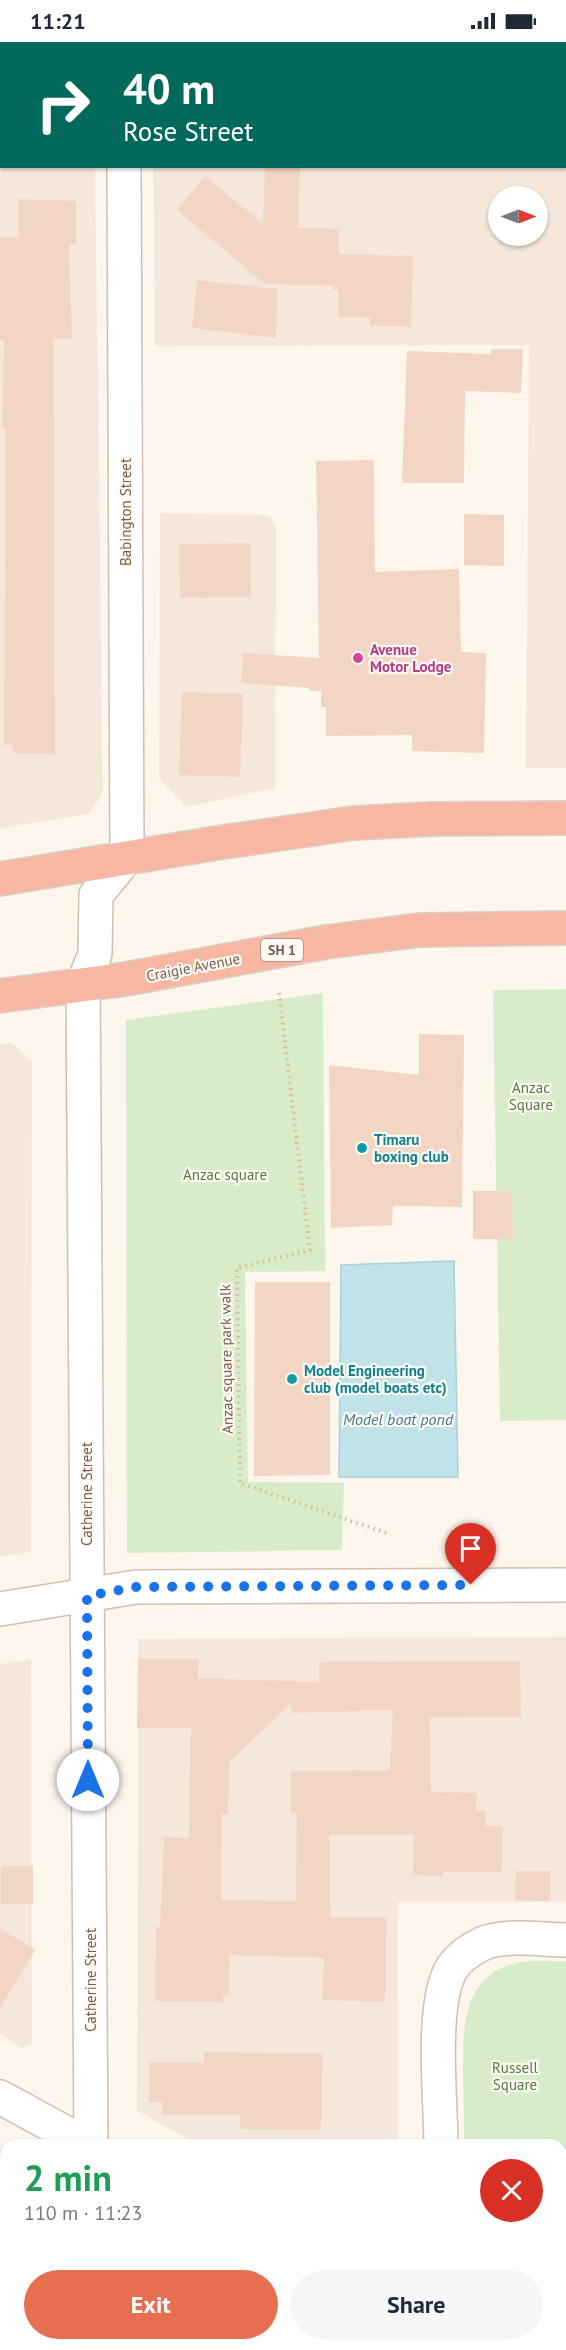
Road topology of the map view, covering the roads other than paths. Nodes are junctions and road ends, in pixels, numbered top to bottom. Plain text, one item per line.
1 (124, 168) edge
2 (566, 818) edge
3 (127, 857) junction
4 (0, 879) edge
5 (566, 928) edge
6 (83, 984) junction
7 (0, 996) edge
8 (566, 1585) edge
9 (87, 1596) junction
10 (0, 1609) edge
11 (566, 1940) edge
12 (0, 2097) edge
13 (78, 2139) edge
14 (89, 2139) edge
15 (441, 2139) edge

1 - 3 street, Babington Street
2 - 3 highway
3 - 4 highway
3 - 6 street, Catherine Street
5 - 6 highway, Craigie Avenue / SH 1
6 - 7 highway, Craigie Avenue / SH 1
6 - 9 street, Catherine Street
8 - 9 street
9 - 10 street
9 - 14 street, Catherine Street
11 - 15 street
12 - 13 street

